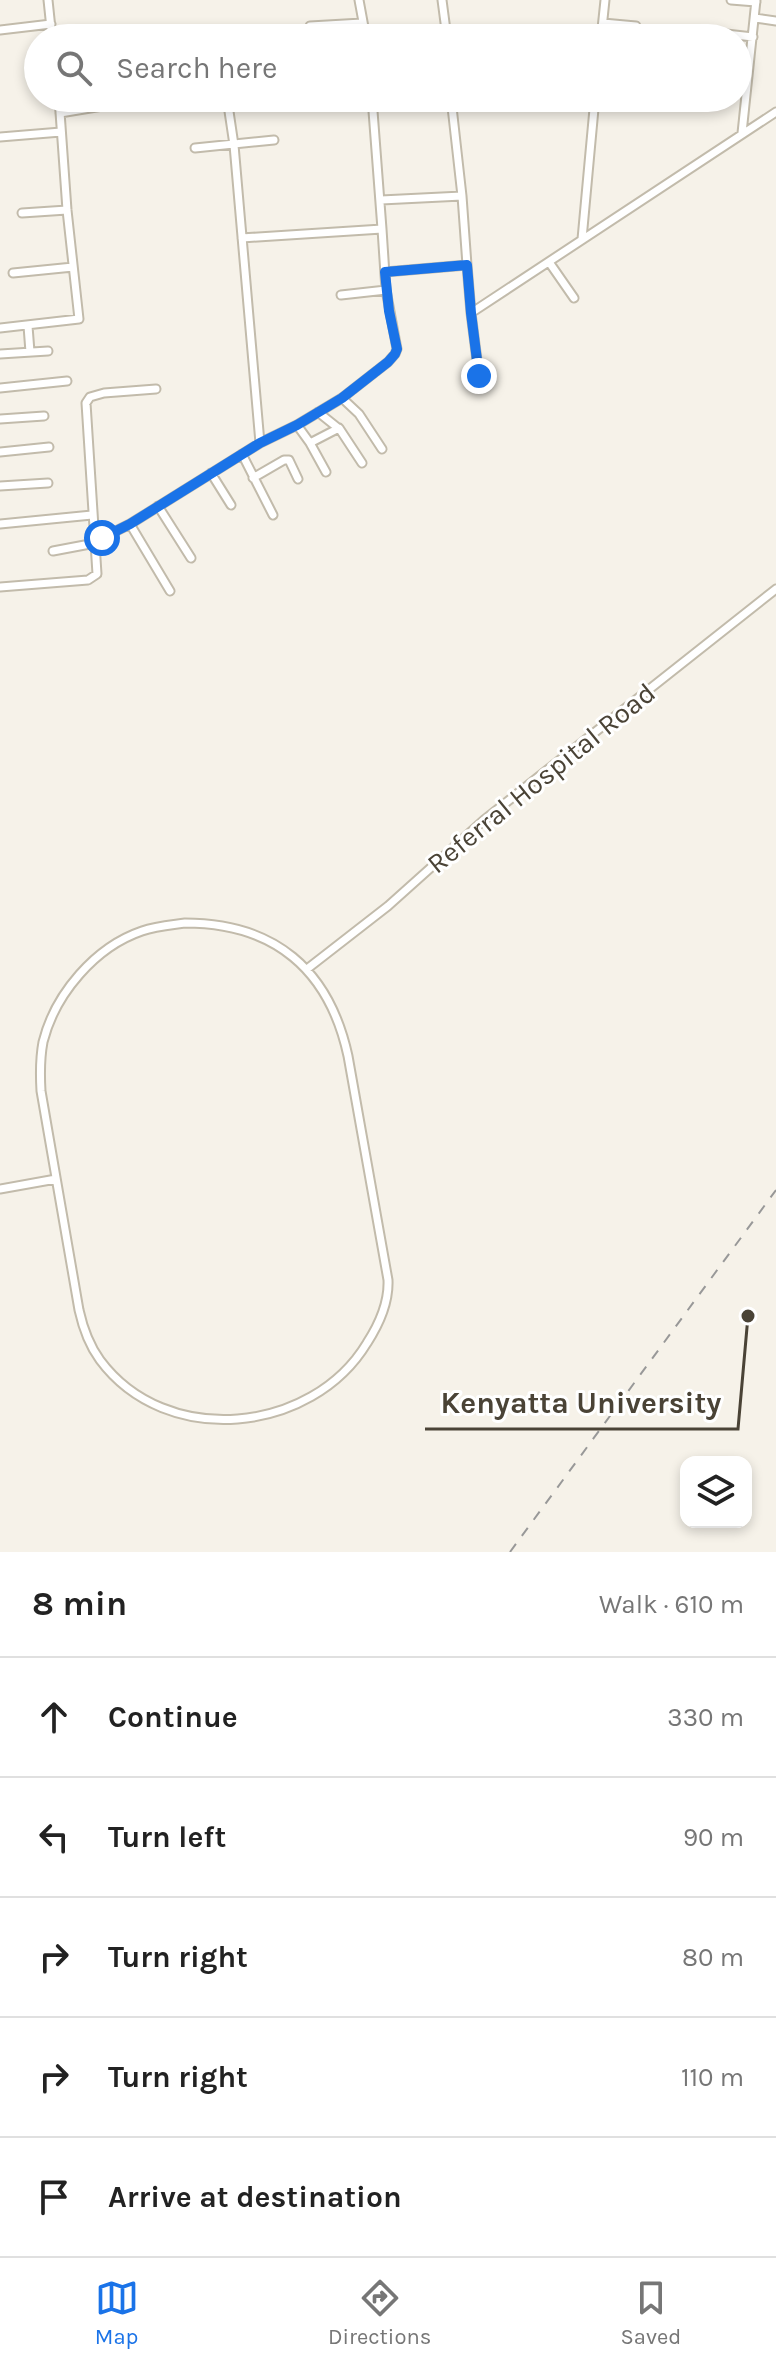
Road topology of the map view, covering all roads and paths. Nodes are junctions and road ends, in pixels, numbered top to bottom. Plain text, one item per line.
1 (48, 0) edge
2 (359, 0) edge
3 (442, 0) edge
4 (605, 0) edge
5 (731, 0) edge
6 (756, 1) edge
7 (755, 18) junction
8 (776, 21) edge
9 (362, 23) joint
10 (603, 23) joint
11 (51, 24) edge
12 (345, 24) edge
13 (445, 24) edge
14 (614, 24) edge
15 (24, 27) edge
16 (0, 30) edge
17 (753, 37) joint
18 (752, 43) edge
19 (66, 112) edge
20 (229, 112) edge
21 (373, 112) edge
22 (453, 112) edge
23 (594, 112) edge
24 (744, 112) edge
25 (776, 112) edge
26 (60, 113) joint
27 (61, 132) junction
28 (742, 133) junction
29 (0, 137) edge
30 (274, 140) dead end
31 (234, 145) junction
32 (195, 148) dead end
33 (462, 196) junction
34 (381, 200) junction
35 (67, 210) junction
36 (22, 213) dead end
37 (382, 229) junction
38 (242, 238) junction
39 (582, 239) junction
40 (549, 262) junction
41 (467, 265) junction
42 (73, 267) junction
43 (385, 272) junction
44 (13, 273) dead end
45 (386, 290) junction
46 (341, 295) dead end
47 (574, 298) dead end
48 (471, 313) junction
49 (28, 326) junction
50 (0, 328) edge
51 (48, 351) dead end
52 (30, 352) junction
53 (0, 354) edge
54 (479, 376) dead end
55 (67, 381) dead end
56 (0, 388) edge
57 (156, 389) dead end
58 (342, 398) junction
59 (318, 412) junction
60 (44, 416) dead end
61 (0, 419) edge
62 (297, 425) junction
63 (339, 428) junction
64 (260, 443) junction
65 (310, 443) junction
66 (49, 447) dead end
67 (382, 449) dead end
68 (0, 452) edge
69 (242, 454) junction
70 (362, 463) dead end
71 (326, 472) dead end
72 (211, 473) junction
73 (253, 478) junction
74 (298, 479) dead end
75 (48, 483) dead end
76 (0, 486) edge
77 (231, 505) dead end
78 (158, 506) junction
79 (92, 515) junction
80 (273, 515) dead end
81 (0, 524) edge
82 (130, 524) junction
83 (95, 542) junction
84 (53, 551) dead end
85 (191, 558) dead end
86 (0, 587) edge
87 (776, 589) edge
88 (170, 591) dead end
89 (307, 969) junction
90 (56, 1179) junction
91 (0, 1189) edge

1 - 11 street
2 - 9 street
3 - 13 street
4 - 10 street
5 - 6 street
6 - 7 street
7 - 8 street
7 - 17 street
9 - 12 street
10 - 14 street
15 - 16 street
17 - 18 street
19 - 26 street
20 - 31 street
21 - 34 street
22 - 33 street
23 - 39 street
24 - 28 street
25 - 28 street
26 - 27 street
27 - 29 street
27 - 35 street
28 - 39 street
30 - 31 street
31 - 32 street
31 - 38 street
33 - 34 street
33 - 41 street
34 - 37 street
35 - 36 street
35 - 42 street
37 - 38 street
37 - 43 street
38 - 64 street
39 - 40 street
40 - 47 street
40 - 48 street
41 - 43 street
41 - 48 street
42 - 44 street
42 - 49 street
43 - 45 street
45 - 46 street
45 - 58 street
48 - 54 street
49 - 50 street
49 - 52 street
51 - 52 street
52 - 53 street
55 - 56 street
57 - 79 street
58 - 59 street
58 - 67 street
59 - 62 street
59 - 63 street
60 - 61 street
62 - 64 street
62 - 65 street
63 - 65 street
63 - 70 street
64 - 69 street
65 - 71 street
66 - 68 street
69 - 72 street
69 - 73 street
72 - 77 street
72 - 78 street
73 - 74 street
73 - 80 street
75 - 76 street
78 - 82 street
78 - 85 street
79 - 81 street
79 - 83 street
82 - 83 street
82 - 88 street
83 - 84 street
83 - 86 street
87 - 89 street, Referral Hospital Road
89 - 90 street
89 - 90 street
90 - 91 street

